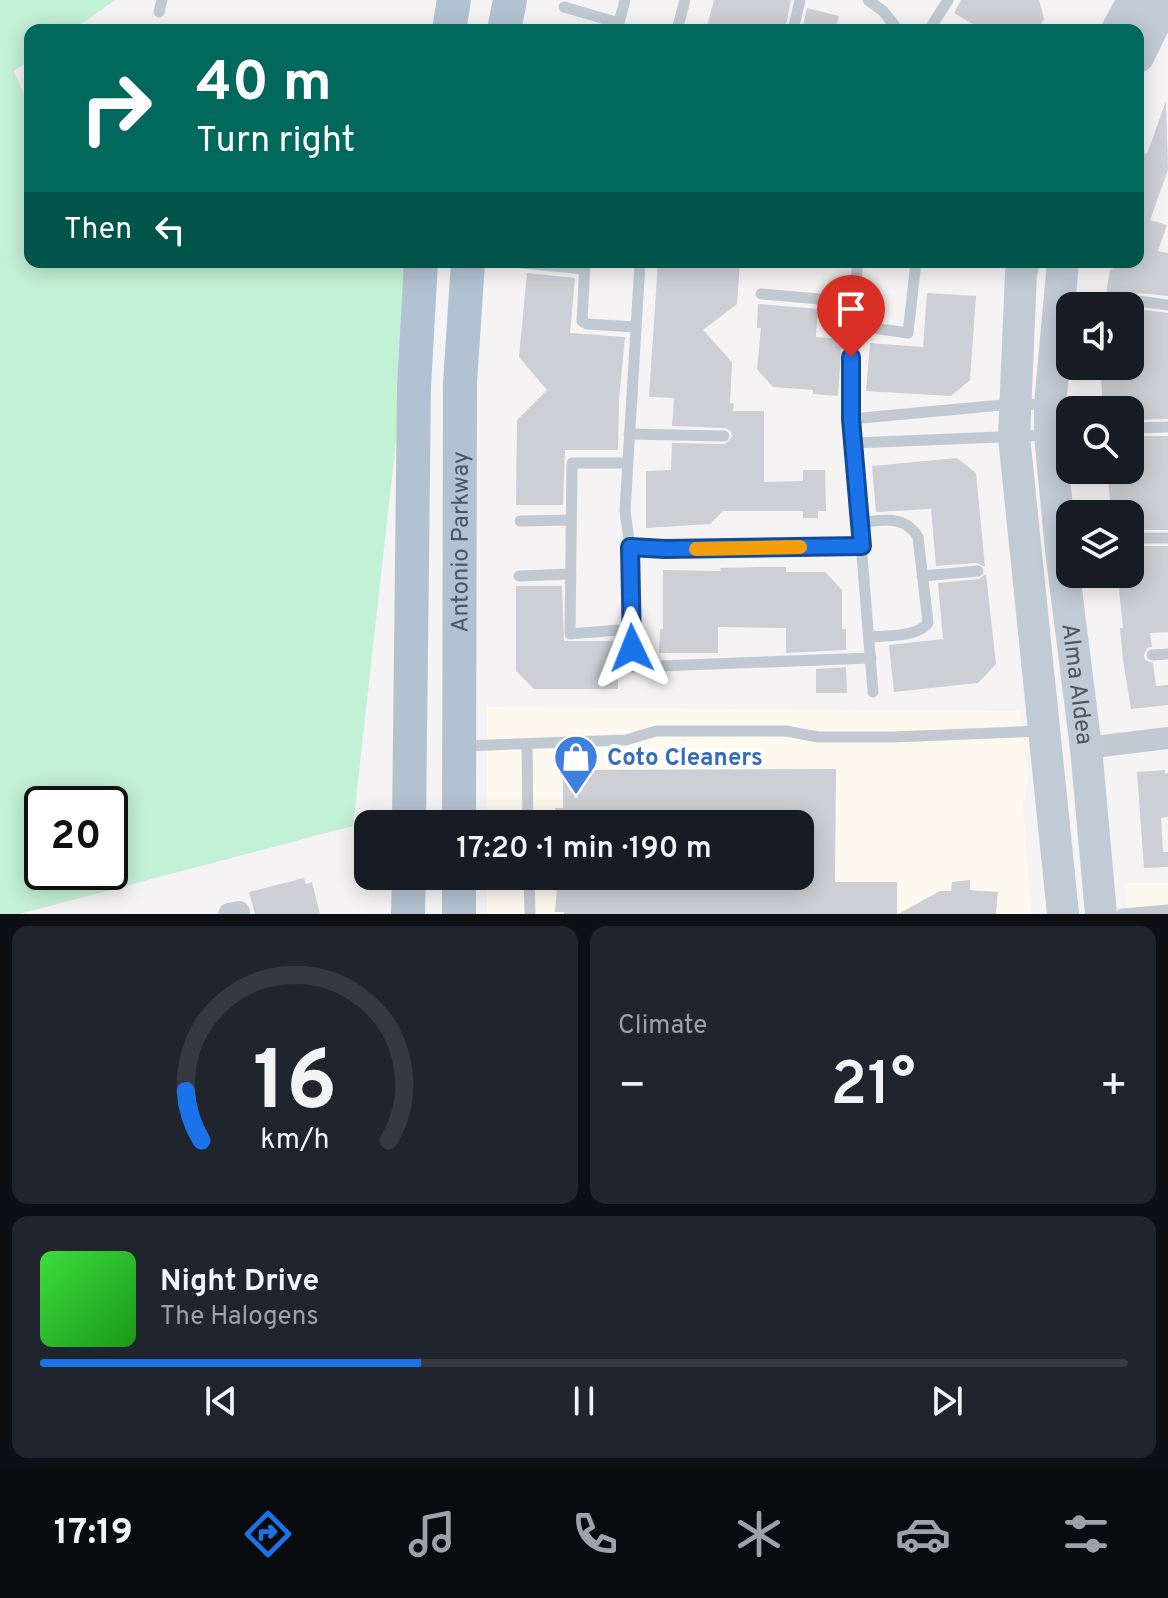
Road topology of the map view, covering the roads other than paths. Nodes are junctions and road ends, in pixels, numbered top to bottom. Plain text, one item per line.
1 (454, 0) edge
2 (510, 0) edge
3 (625, 0) edge
4 (685, 0) edge
5 (800, 0) edge
6 (868, 0) edge
7 (948, 0) edge
8 (1133, 0) edge
9 (1166, 0) edge
10 (564, 7) dead end
11 (450, 24) edge
12 (505, 24) edge
13 (612, 24) edge
14 (619, 24) edge
15 (679, 24) edge
16 (794, 24) edge
17 (893, 24) edge
18 (933, 24) edge
19 (1120, 24) edge
20 (1144, 45) edge
21 (421, 268) edge
22 (468, 268) edge
23 (585, 268) edge
24 (640, 268) edge
25 (857, 268) edge
26 (915, 268) edge
27 (1022, 268) edge
28 (1063, 268) edge
29 (761, 294) dead end
30 (854, 302) junction
31 (1144, 302) edge
32 (1168, 305) edge
33 (851, 325) junction
34 (636, 327) junction
35 (1013, 404) junction
36 (851, 419) junction
37 (1050, 420) junction
38 (1168, 427) edge
39 (1144, 428) edge
40 (629, 434) junction
41 (724, 436) dead end
42 (1014, 437) junction
43 (853, 443) junction
44 (627, 463) junction
45 (571, 520) junction
46 (520, 521) dead end
47 (860, 522) junction
48 (1144, 538) edge
49 (1168, 538) edge
50 (862, 546) junction
51 (630, 547) junction
52 (978, 571) dead end
53 (571, 574) junction
54 (519, 576) dead end
55 (922, 576) junction
56 (1028, 585) junction
57 (631, 629) junction
58 (869, 637) junction
59 (1168, 654) edge
60 (1152, 655) dead end
61 (871, 658) junction
62 (873, 692) dead end
63 (1044, 731) junction
64 (1168, 738) edge
65 (527, 744) junction
66 (459, 746) junction
67 (1086, 748) junction
68 (409, 810) edge
69 (459, 810) edge
70 (528, 810) edge
71 (409, 890) edge
72 (459, 890) edge
73 (529, 890) edge
74 (1168, 910) edge
75 (408, 914) edge
76 (459, 914) edge
77 (530, 914) edge
78 (1063, 914) edge
79 (1101, 914) edge
80 (1122, 914) edge

1 - 11 main road
2 - 12 main road
3 - 14 lane
4 - 15 lane
5 - 16 lane
6 - 17 lane
7 - 18 lane
8 - 19 main road
9 - 20 main road
10 - 13 lane
21 - 68 main road, Antonio Parkway
22 - 66 main road, Antonio Parkway
23 - 34 lane
24 - 34 lane
25 - 30 lane
26 - 33 lane
27 - 35 main road, Alma Aldea
28 - 37 main road, Alma Aldea
29 - 30 lane
30 - 33 lane
31 - 32 lane
33 - 36 lane
34 - 40 lane
35 - 36 lane
35 - 37 lane
35 - 42 main road, Alma Aldea
36 - 43 lane
37 - 42 lane
37 - 67 main road, Alma Aldea
38 - 39 lane
40 - 41 lane
40 - 44 lane
42 - 43 lane
42 - 56 main road, Alma Aldea
43 - 47 lane
44 - 45 lane
44 - 51 lane
45 - 46 lane
45 - 53 lane
47 - 50 lane
47 - 55 lane
48 - 49 lane
50 - 51 lane
50 - 58 lane
51 - 57 lane
52 - 55 lane
53 - 54 lane
53 - 57 lane
55 - 58 lane
56 - 63 main road, Alma Aldea
56 - 67 main road
57 - 61 lane
58 - 61 lane
59 - 60 lane
61 - 62 lane
63 - 65 lane
63 - 78 main road, Alma Aldea
64 - 67 street
65 - 66 lane
65 - 70 lane
66 - 69 main road, Antonio Parkway
67 - 79 main road, Alma Aldea
71 - 75 main road
72 - 76 main road
73 - 77 lane
74 - 80 lane

